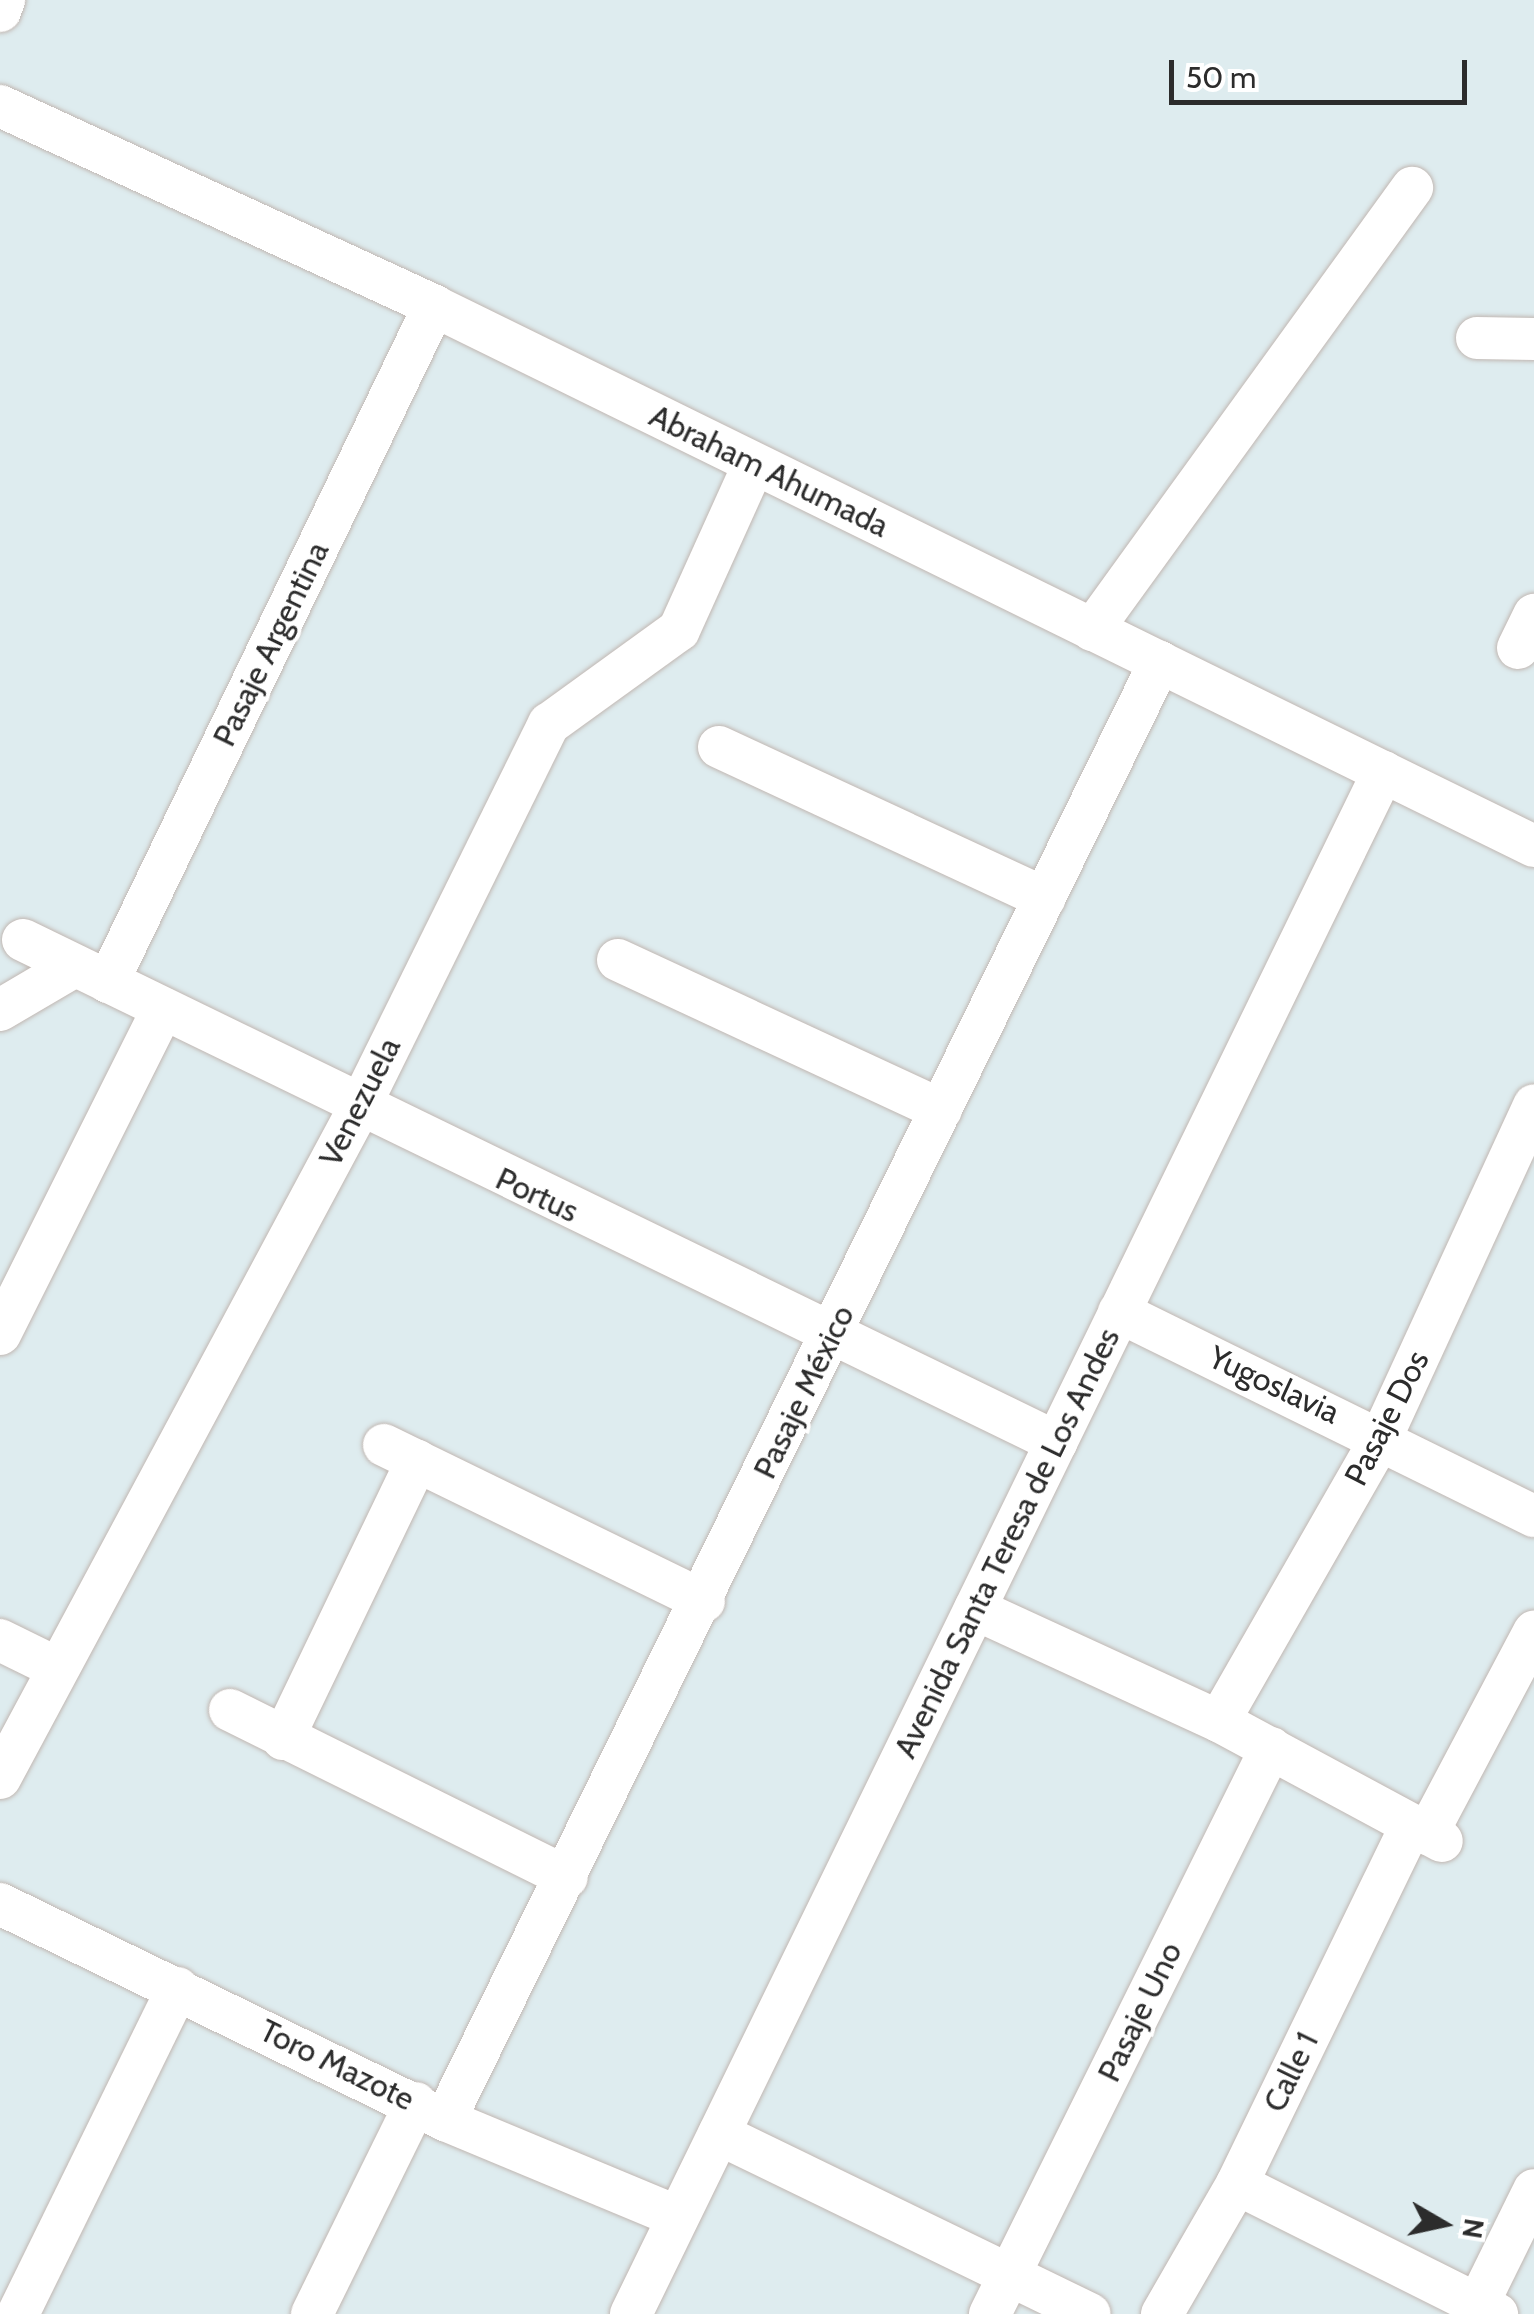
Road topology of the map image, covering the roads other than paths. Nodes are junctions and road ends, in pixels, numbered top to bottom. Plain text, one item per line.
1 (4, 0) edge
2 (0, 10) edge
3 (0, 106) edge
4 (1412, 188) dead end
5 (434, 306) junction
6 (1477, 338) dead end
7 (1534, 339) edge
8 (754, 464) junction
9 (1092, 630) junction
10 (1160, 662) junction
11 (720, 748) dead end
12 (1382, 772) junction
13 (1534, 846) edge
14 (1045, 898) junction
15 (23, 940) dead end
16 (618, 960) dead end
17 (91, 974) junction
18 (163, 1009) junction
19 (0, 1010) edge
20 (1534, 1106) edge
21 (358, 1110) junction
22 (941, 1110) junction
23 (1119, 1312) junction
24 (0, 1334) edge
25 (831, 1334) junction
26 (1382, 1436) junction
27 (1056, 1442) junction
28 (1534, 1516) edge
29 (704, 1600) junction
30 (974, 1609) junction
31 (1534, 1632) edge
32 (0, 1640) edge
33 (57, 1668) junction
34 (230, 1710) dead end
35 (1220, 1721) junction
36 (283, 1740) junction
37 (1271, 1748) junction
38 (0, 1778) edge
39 (1427, 1833) junction
40 (567, 1877) junction
41 (0, 1904) edge
42 (178, 1988) junction
43 (430, 2112) junction
44 (719, 2134) junction
45 (1237, 2184) junction
46 (1534, 2190) edge
47 (678, 2217) junction
48 (1009, 2276) junction
49 (1482, 2311) edge
50 (18, 2314) edge
51 (312, 2314) edge
52 (632, 2314) edge
53 (990, 2314) edge
54 (1090, 2314) edge
55 (1162, 2314) edge

1 - 2 street
3 - 5 street, Abraham Ahumada
4 - 9 street
5 - 8 street, Abraham Ahumada
5 - 17 street, Pasaje Argentina
6 - 7 street
8 - 9 street, Abraham Ahumada
8 - 21 street, Venezuela
9 - 10 street, Abraham Ahumada
10 - 12 street, Abraham Ahumada
10 - 14 street, Pasaje México
11 - 14 street
12 - 13 street, Abraham Ahumada
12 - 23 street, Avenida Santa Teresa de Los Andes
14 - 22 street, Pasaje México
15 - 17 street, Portus
16 - 22 street
17 - 18 street, Portus
17 - 19 street
18 - 21 street, Portus
18 - 24 street
20 - 26 street, Pasaje Dos
21 - 25 street, Portus
21 - 33 street, Venezuela
22 - 25 street, Pasaje México
23 - 26 street, Yugoslavia
23 - 27 street, Avenida Santa Teresa de Los Andes
25 - 27 street, Portus
25 - 29 street, Pasaje México
26 - 28 street, Yugoslavia
26 - 35 street, Pasaje Dos
27 - 30 street, Avenida Santa Teresa de Los Andes
29 - 36 street
29 - 40 street, Pasaje México
30 - 35 street
30 - 44 street, Avenida Santa Teresa de Los Andes
31 - 39 street
32 - 33 street
33 - 38 street, Venezuela
34 - 36 street
35 - 37 street
36 - 40 street
37 - 39 street
37 - 48 street, Pasaje Uno
39 - 45 street, Calle 1
40 - 43 street, Pasaje México
41 - 42 street, Toro Mazote
42 - 43 street, Toro Mazote
42 - 50 street
43 - 47 street, Toro Mazote
43 - 51 street, Pasaje México
44 - 47 street, Avenida Santa Teresa de Los Andes
44 - 48 street
45 - 49 street
45 - 55 street, Calle 1
46 - 49 street
47 - 52 street, Avenida Santa Teresa de Los Andes
48 - 53 street, Pasaje Uno
48 - 54 street

